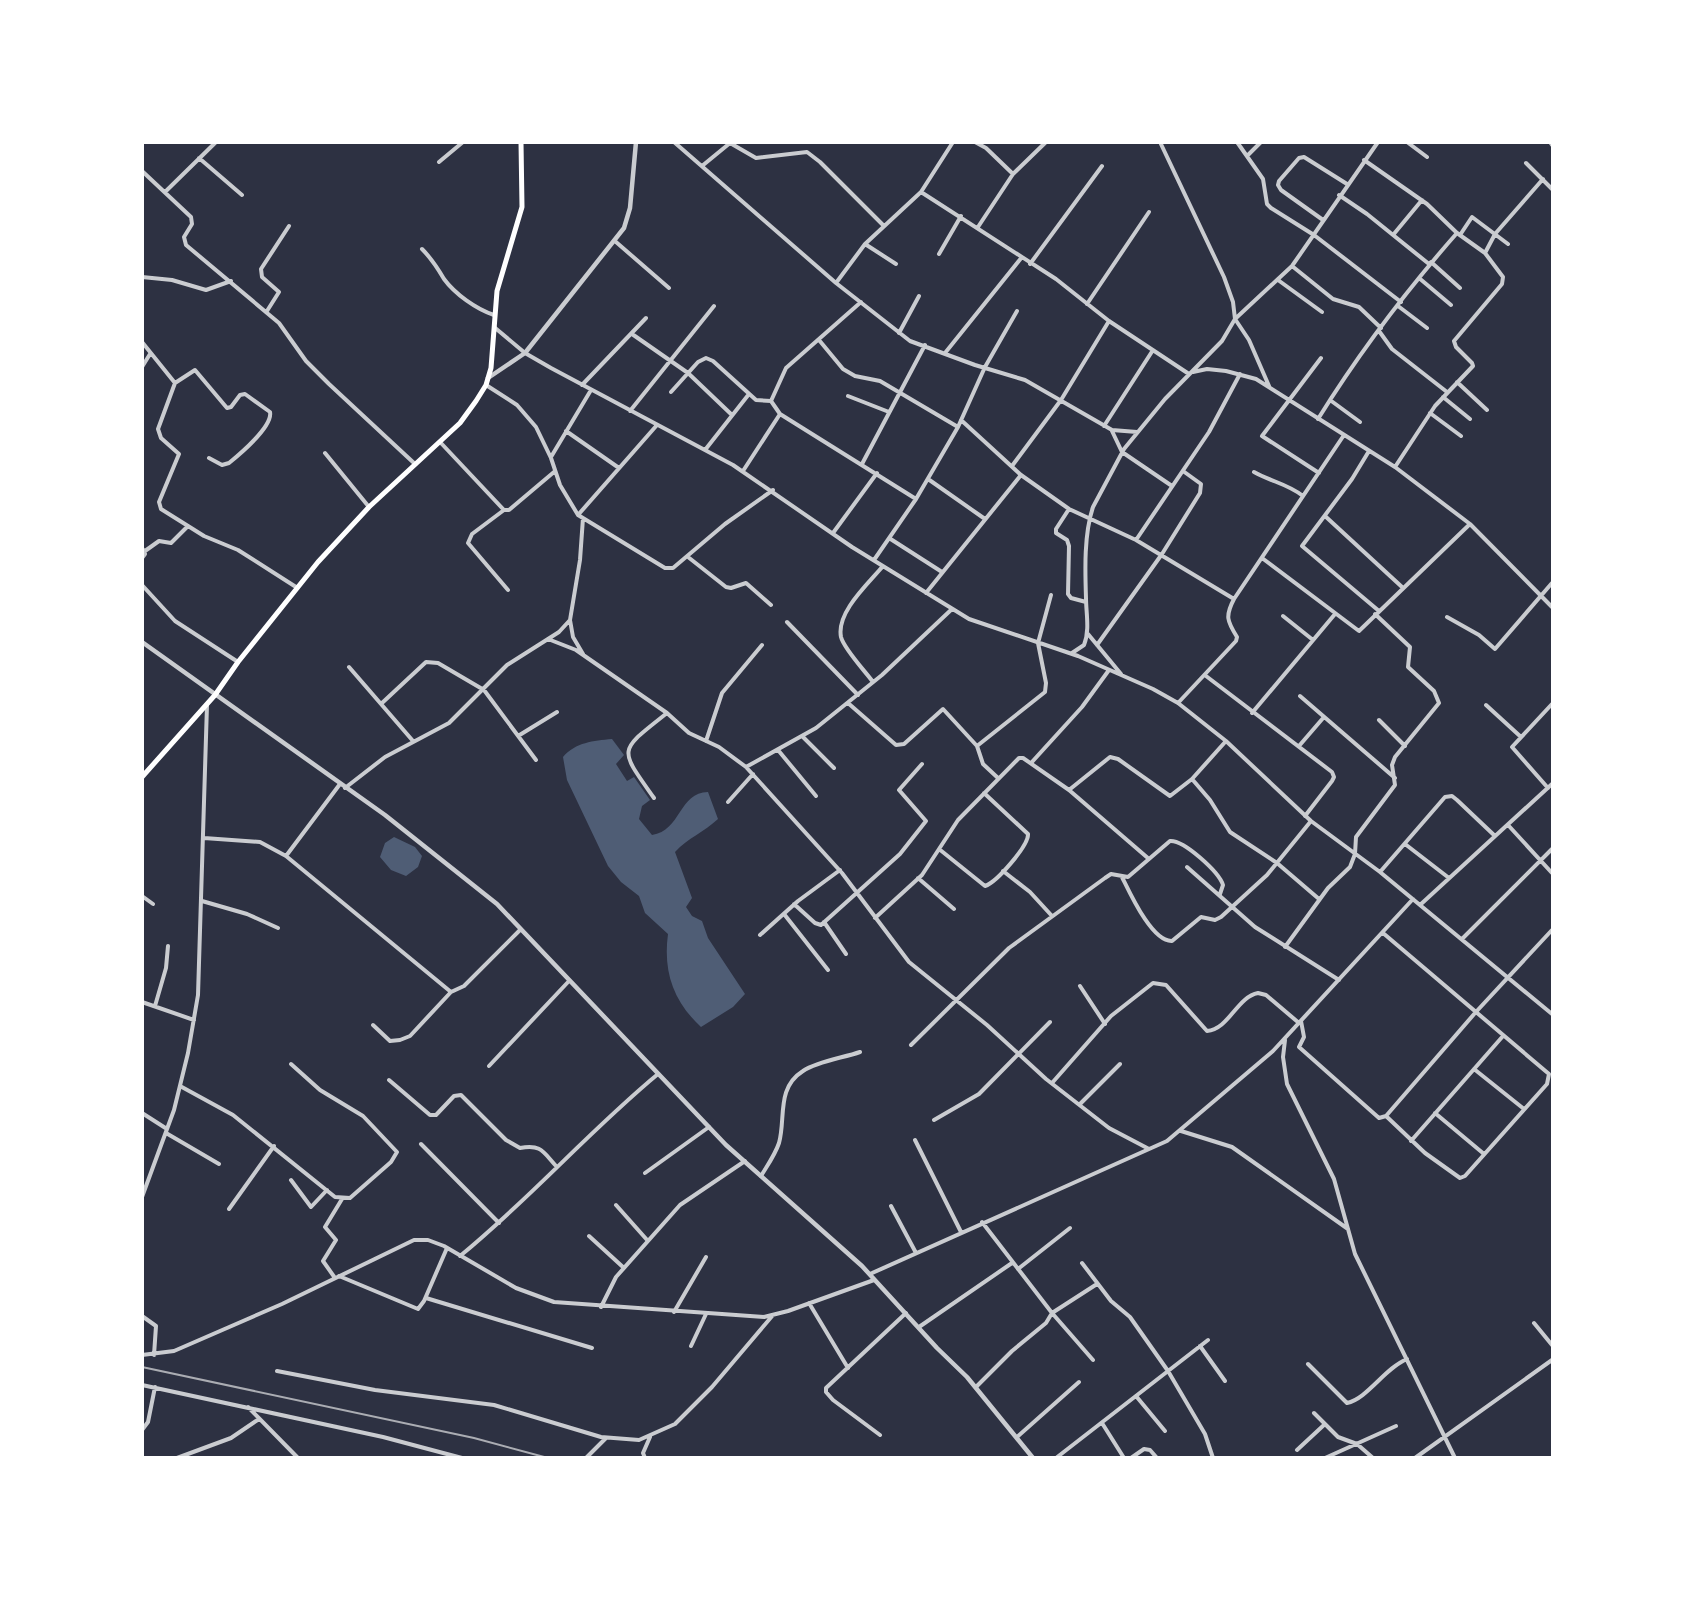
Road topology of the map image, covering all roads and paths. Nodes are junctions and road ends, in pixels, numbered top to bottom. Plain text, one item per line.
1 (216, 142) edge
2 (463, 142) edge
3 (521, 142) edge
4 (636, 142) edge
5 (674, 142) edge
6 (952, 142) edge
7 (975, 142) edge
8 (987, 142) edge
9 (1046, 142) edge
10 (1160, 142) edge
11 (1237, 142) edge
12 (1262, 142) edge
13 (1378, 142) edge
14 (1407, 142) edge
15 (730, 143) edge
16 (986, 148) junction
17 (1247, 156) junction
18 (199, 158) junction
19 (1427, 158) dead end
20 (1364, 160) junction
21 (439, 162) dead end
22 (1526, 163) dead end
23 (702, 166) junction
24 (1102, 166) dead end
25 (142, 171) edge
26 (1013, 174) junction
27 (1543, 179) junction
28 (1552, 180) edge
29 (1347, 184) junction
30 (1548, 184) junction
31 (1552, 189) edge
32 (165, 192) junction
33 (921, 192) junction
34 (242, 195) dead end
35 (1339, 195) junction
36 (1422, 200) junction
37 (1149, 212) dead end
38 (961, 216) junction
39 (1323, 220) junction
40 (289, 226) dead end
41 (884, 226) junction
42 (978, 228) junction
43 (1458, 234) junction
44 (1495, 234) junction
45 (1314, 235) junction
46 (1394, 235) junction
47 (616, 242) junction
48 (865, 244) junction
49 (1508, 244) dead end
50 (422, 249) dead end
51 (1485, 253) junction
52 (939, 254) dead end
53 (1022, 257) junction
54 (1430, 263) junction
55 (896, 264) dead end
56 (1030, 264) junction
57 (1292, 266) junction
58 (142, 277) edge
59 (1419, 278) junction
60 (1278, 280) junction
61 (231, 281) junction
62 (836, 283) junction
63 (669, 288) dead end
64 (1460, 288) dead end
65 (919, 296) dead end
66 (861, 302) junction
67 (1087, 304) junction
68 (1399, 304) junction
69 (1451, 305) dead end
70 (714, 306) dead end
71 (267, 311) junction
72 (1017, 311) dead end
73 (1322, 312) dead end
74 (494, 315) junction
75 (646, 318) dead end
76 (1234, 319) junction
77 (1109, 321) junction
78 (494, 327) junction
79 (1427, 328) dead end
80 (1380, 329) junction
81 (898, 333) junction
82 (632, 334) junction
83 (819, 340) junction
84 (142, 342) edge
85 (925, 345) junction
86 (1153, 350) junction
87 (525, 353) junction
88 (945, 353) junction
89 (150, 354) junction
90 (1321, 358) dead end
91 (670, 360) junction
92 (142, 367) edge
93 (985, 367) junction
94 (1190, 373) junction
95 (688, 374) junction
96 (1240, 374) junction
97 (489, 378) junction
98 (1457, 382) junction
99 (175, 383) junction
100 (486, 385) junction
101 (582, 385) junction
102 (1269, 386) junction
103 (591, 390) junction
104 (671, 392) dead end
105 (900, 392) junction
106 (1447, 392) junction
107 (749, 394) junction
108 (849, 396) dead end
109 (1443, 397) junction
110 (1061, 400) junction
111 (1330, 400) junction
112 (771, 401) junction
113 (1290, 401) junction
114 (1488, 410) dead end
115 (630, 411) junction
116 (889, 412) junction
117 (1430, 413) junction
118 (780, 414) junction
119 (732, 415) junction
120 (1318, 418) junction
121 (1470, 419) dead end
122 (961, 420) junction
123 (1360, 422) dead end
124 (657, 425) junction
125 (1104, 426) junction
126 (958, 427) junction
127 (1112, 430) junction
128 (566, 431) junction
129 (1138, 432) junction
130 (1344, 435) junction
131 (1461, 436) dead end
132 (440, 442) junction
133 (705, 450) junction
134 (1369, 451) junction
135 (1122, 452) junction
136 (325, 453) dead end
137 (209, 458) dead end
138 (551, 458) junction
139 (862, 464) junction
140 (416, 465) junction
141 (1012, 466) junction
142 (1395, 467) junction
143 (619, 468) junction
144 (743, 471) junction
145 (1183, 471) junction
146 (554, 472) junction
147 (1254, 472) dead end
148 (877, 473) junction
149 (1319, 473) junction
150 (1021, 475) junction
151 (928, 479) junction
152 (1172, 486) junction
153 (773, 490) junction
154 (1303, 496) junction
155 (916, 499) junction
156 (369, 507) junction
157 (1069, 509) junction
158 (504, 510) junction
159 (580, 516) junction
160 (1325, 516) junction
161 (1090, 517) junction
162 (985, 519) junction
163 (1470, 524) junction
164 (188, 526) junction
165 (832, 533) junction
166 (889, 538) junction
167 (1136, 540) junction
168 (144, 550) edge
169 (1162, 554) junction
170 (688, 557) junction
171 (142, 558) edge
172 (1262, 558) junction
173 (874, 560) junction
174 (883, 566) junction
175 (942, 572) junction
176 (1552, 583) edge
177 (142, 585) edge
178 (296, 587) junction
179 (1402, 587) junction
180 (508, 590) dead end
181 (926, 593) junction
182 (1051, 595) dead end
183 (1542, 597) junction
184 (1234, 599) junction
185 (1086, 602) junction
186 (771, 605) dead end
187 (1552, 607) edge
188 (952, 609) junction
189 (1377, 613) junction
190 (1335, 614) junction
191 (1283, 616) dead end
192 (1447, 617) dead end
193 (570, 620) junction
194 (787, 622) dead end
195 (1088, 633) junction
196 (548, 639) junction
197 (1313, 640) junction
198 (142, 642) edge
199 (1038, 643) junction
200 (762, 645) dead end
201 (1097, 645) junction
202 (1072, 653) junction
203 (586, 657) junction
204 (238, 662) junction
205 (349, 667) dead end
206 (1109, 670) junction
207 (1121, 674) junction
208 (1206, 676) junction
209 (873, 682) junction
210 (484, 690) junction
211 (858, 694) junction
212 (216, 695) junction
213 (1300, 696) dead end
214 (382, 703) junction
215 (848, 703) junction
216 (1178, 703) junction
217 (1552, 704) edge
218 (207, 705) junction
219 (1486, 705) dead end
220 (557, 712) dead end
221 (667, 713) junction
222 (1252, 713) junction
223 (1324, 717) junction
224 (1379, 720) dead end
225 (518, 736) junction
226 (803, 737) junction
227 (1521, 737) junction
228 (413, 741) junction
229 (706, 741) junction
230 (1226, 741) junction
231 (977, 746) junction
232 (1299, 746) junction
233 (1405, 746) junction
234 (778, 750) junction
235 (536, 760) dead end
236 (1031, 763) junction
237 (922, 764) dead end
238 (746, 767) junction
239 (834, 768) dead end
240 (753, 774) junction
241 (142, 777) edge
242 (998, 778) junction
243 (1396, 778) junction
244 (1192, 779) junction
245 (340, 784) junction
246 (1552, 784) edge
247 (345, 788) junction
248 (1548, 788) junction
249 (1069, 790) junction
250 (984, 793) junction
251 (816, 796) dead end
252 (654, 798) dead end
253 (728, 802) dead end
254 (1305, 816) junction
255 (1311, 821) junction
256 (1508, 825) junction
257 (1495, 836) junction
258 (204, 838) junction
259 (1405, 844) junction
260 (939, 849) junction
261 (1552, 849) edge
262 (1355, 854) junction
263 (286, 856) junction
264 (1149, 859) junction
265 (1541, 861) junction
266 (1276, 863) junction
267 (1187, 867) dead end
268 (840, 870) junction
269 (1003, 871) junction
270 (1380, 872) junction
271 (1552, 873) edge
272 (1122, 877) junction
273 (918, 878) junction
274 (1449, 878) junction
275 (858, 893) junction
276 (1220, 894) junction
277 (142, 896) edge
278 (1319, 899) junction
279 (1413, 899) junction
280 (202, 900) junction
281 (153, 904) dead end
282 (794, 904) junction
283 (1420, 905) junction
284 (1234, 906) junction
285 (954, 909) dead end
286 (784, 914) junction
287 (1052, 916) junction
288 (875, 918) junction
289 (824, 922) junction
290 (278, 928) dead end
291 (520, 930) junction
292 (1552, 930) edge
293 (1383, 933) junction
294 (760, 935) dead end
295 (1462, 939) junction
296 (168, 946) dead end
297 (1285, 947) junction
298 (846, 954) dead end
299 (828, 970) dead end
300 (1508, 977) junction
301 (1339, 980) junction
302 (569, 981) junction
303 (1080, 986) dead end
304 (451, 992) junction
305 (955, 1000) junction
306 (142, 1002) edge
307 (155, 1006) junction
308 (1475, 1013) junction
309 (1552, 1013) edge
310 (194, 1020) junction
311 (1050, 1022) dead end
312 (1300, 1022) junction
313 (1105, 1024) junction
314 (373, 1025) dead end
315 (1503, 1036) junction
316 (1285, 1039) junction
317 (911, 1045) dead end
318 (860, 1052) dead end
319 (1019, 1056) junction
320 (291, 1064) dead end
321 (1120, 1065) dead end
322 (489, 1066) dead end
323 (1474, 1069) junction
324 (658, 1074) junction
325 (389, 1080) dead end
326 (1052, 1083) junction
327 (180, 1086) junction
328 (1080, 1104) junction
329 (1524, 1109) junction
330 (142, 1113) edge
331 (1436, 1113) junction
332 (1386, 1116) junction
333 (934, 1120) dead end
334 (709, 1127) junction
335 (167, 1131) junction
336 (1182, 1131) junction
337 (915, 1140) dead end
338 (1411, 1141) junction
339 (421, 1144) dead end
340 (274, 1146) junction
341 (1149, 1149) junction
342 (1484, 1154) junction
343 (745, 1161) junction
344 (219, 1164) dead end
345 (557, 1167) junction
346 (645, 1173) dead end
347 (761, 1176) junction
348 (291, 1179) dead end
349 (327, 1190) junction
350 (142, 1197) edge
351 (342, 1200) junction
352 (616, 1205) dead end
353 (891, 1206) dead end
354 (229, 1209) dead end
355 (981, 1222) junction
356 (499, 1223) junction
357 (1070, 1227) dead end
358 (1348, 1230) junction
359 (961, 1232) junction
360 (589, 1236) dead end
361 (648, 1241) junction
362 (447, 1248) junction
363 (916, 1253) junction
364 (460, 1256) junction
365 (706, 1257) dead end
366 (1012, 1263) junction
367 (1082, 1263) dead end
368 (624, 1268) junction
369 (1018, 1269) junction
370 (870, 1274) junction
371 (337, 1277) junction
372 (875, 1280) junction
373 (1097, 1284) junction
374 (426, 1298) junction
375 (809, 1304) junction
376 (601, 1307) junction
377 (674, 1312) junction
378 (906, 1313) junction
379 (1052, 1313) junction
380 (706, 1314) junction
381 (773, 1315) junction
382 (142, 1316) edge
383 (1534, 1323) dead end
384 (918, 1327) junction
385 (1208, 1340) dead end
386 (691, 1346) dead end
387 (1200, 1346) junction
388 (1552, 1346) edge
389 (592, 1348) dead end
390 (142, 1355) edge
391 (154, 1355) junction
392 (1407, 1359) junction
393 (1093, 1360) dead end
394 (1552, 1360) edge
395 (1308, 1364) dead end
396 (848, 1368) junction
397 (277, 1371) dead end
398 (1168, 1371) junction
399 (1225, 1381) dead end
400 (1079, 1382) dead end
401 (142, 1385) edge
402 (155, 1387) junction
403 (976, 1387) junction
404 (1136, 1396) junction
405 (248, 1407) junction
406 (1314, 1413) dead end
407 (258, 1419) junction
408 (1102, 1423) junction
409 (1325, 1424) junction
410 (1396, 1426) dead end
411 (142, 1430) edge
412 (1165, 1431) dead end
413 (880, 1435) dead end
414 (651, 1436) junction
415 (1017, 1437) junction
416 (1445, 1437) junction
417 (606, 1438) junction
418 (1357, 1444) junction
419 (1297, 1450) dead end
420 (177, 1458) edge
421 (298, 1458) edge
422 (462, 1458) edge
423 (586, 1458) edge
424 (645, 1458) edge
425 (1033, 1458) edge
426 (1056, 1458) edge
427 (1124, 1458) edge
428 (1131, 1458) edge
429 (1157, 1458) edge
430 (1213, 1458) edge
431 (1325, 1458) edge
432 (1373, 1458) edge
433 (1415, 1458) edge
434 (1455, 1458) edge

1 - 18 street
2 - 21 street
3 - 74 main road
4 - 47 street
5 - 23 street
6 - 33 street
7 - 16 street
8 - 16 street
9 - 26 street
10 - 76 street
11 - 17 street
12 - 17 street
13 - 20 street
14 - 19 street
15 - 23 street
15 - 41 street
16 - 26 street
17 - 45 street
18 - 32 street
18 - 34 street
20 - 29 street
20 - 36 street
22 - 27 street
23 - 62 street
24 - 56 street
25 - 32 street
26 - 42 street
27 - 30 street
27 - 44 street
28 - 30 street
29 - 35 street
29 - 39 street
30 - 31 street
32 - 61 street
33 - 38 street
33 - 41 street
35 - 39 street
35 - 46 street
36 - 43 street
36 - 46 street
37 - 67 street
38 - 42 street
38 - 52 street
39 - 45 street
40 - 71 street
41 - 48 street
42 - 53 street
43 - 44 street
43 - 51 street
43 - 54 street
44 - 49 street
44 - 51 street
45 - 57 street
45 - 68 street
46 - 54 street
47 - 63 street
47 - 87 street
48 - 55 street
48 - 62 street
50 - 74 street
51 - 98 street
53 - 56 street
53 - 88 street
54 - 59 street
54 - 64 street
56 - 67 street
57 - 60 street
57 - 80 street
58 - 61 street
59 - 68 street
59 - 69 street
60 - 73 street
60 - 76 street
61 - 71 street
62 - 66 street
65 - 81 street
66 - 81 street
66 - 83 street
67 - 77 street
68 - 79 street
68 - 80 street
70 - 91 street
71 - 140 street
72 - 93 street
74 - 78 main road
75 - 82 street
76 - 94 street
76 - 102 street
77 - 86 street
77 - 110 street
78 - 87 street
78 - 97 main road
80 - 106 street
80 - 111 street
81 - 85 street
82 - 91 street
82 - 101 street
83 - 105 street
83 - 112 street
84 - 89 street
85 - 88 street
85 - 105 street
86 - 94 street
86 - 125 street
87 - 97 street
87 - 101 street
88 - 93 street
89 - 92 street
89 - 99 street
90 - 113 street
91 - 95 street
91 - 115 street
93 - 110 street
93 - 122 street
94 - 96 street
94 - 129 street
95 - 104 street
95 - 107 street
95 - 119 street
96 - 102 street
96 - 145 street
97 - 100 main road
98 - 106 street
98 - 114 street
99 - 137 street
99 - 164 street
100 - 132 main road
100 - 138 street
101 - 103 street
102 - 113 street
103 - 115 street
103 - 128 street
105 - 116 street
105 - 126 street
106 - 109 street
107 - 112 street
107 - 119 street
108 - 116 street
109 - 117 street
109 - 121 street
110 - 125 street
110 - 141 street
111 - 120 street
111 - 123 street
112 - 118 street
113 - 120 street
113 - 149 street
115 - 124 street
116 - 139 street
117 - 131 street
117 - 142 street
118 - 139 street
118 - 144 street
119 - 133 street
120 - 130 street
122 - 126 street
122 - 141 street
124 - 133 street
124 - 143 street
125 - 127 street
126 - 151 street
127 - 129 street
127 - 135 street
128 - 138 street
128 - 143 street
129 - 135 street
130 - 134 street
130 - 149 street
132 - 140 main road
132 - 158 street
133 - 144 street
134 - 142 street
134 - 160 street
135 - 152 street
135 - 161 street
136 - 156 street
138 - 146 street
139 - 148 street
140 - 156 main road
141 - 150 street
142 - 163 street
143 - 159 street
144 - 153 street
145 - 152 street
145 - 169 street
146 - 158 street
146 - 159 street
147 - 154 street
148 - 155 street
148 - 165 street
149 - 154 street
150 - 157 street
150 - 162 street
151 - 155 street
151 - 162 street
152 - 167 street
153 - 165 street
153 - 170 street
154 - 172 street
155 - 166 street
156 - 178 main road
157 - 161 street
157 - 185 street
158 - 180 street
159 - 170 street
159 - 193 street
160 - 179 street
160 - 189 street
161 - 167 street
161 - 185 street
162 - 175 street
163 - 179 street
163 - 183 street
164 - 168 street
164 - 178 street
165 - 173 street
166 - 173 street
166 - 175 street
167 - 169 street
168 - 171 street
169 - 184 street
169 - 201 street
170 - 186 street
172 - 184 street
172 - 190 street
173 - 174 street
174 - 181 street
174 - 209 street
175 - 181 street
176 - 183 street
177 - 204 street
178 - 204 main road
179 - 189 street
181 - 188 street
182 - 199 street
183 - 187 street
183 - 192 street
184 - 208 street
185 - 195 street
188 - 199 street
188 - 209 street
189 - 190 street
189 - 233 street
190 - 197 street
191 - 197 street
193 - 196 street
193 - 203 street
194 - 211 street
195 - 201 street
195 - 202 street
196 - 203 street
196 - 210 street
197 - 222 street
198 - 212 street
199 - 202 street
199 - 231 street
200 - 229 street
201 - 207 street
202 - 206 street
203 - 221 street
204 - 212 main road
205 - 214 street
206 - 207 street
206 - 236 street
207 - 216 street
208 - 216 street
208 - 222 street
209 - 211 street
210 - 214 street
210 - 225 street
210 - 228 street
211 - 215 street
212 - 218 main road
212 - 245 street
213 - 223 street
214 - 228 street
215 - 226 street
215 - 231 street
216 - 230 street
217 - 227 street
218 - 241 main road
218 - 258 street
219 - 227 street
220 - 225 street
221 - 229 street
221 - 252 street
222 - 232 street
223 - 232 street
223 - 243 street
224 - 233 street
225 - 235 street
226 - 234 street
226 - 239 street
227 - 248 street
228 - 247 street
229 - 238 street
230 - 244 street
230 - 254 street
231 - 242 street
232 - 254 street
233 - 243 street
234 - 238 street
234 - 251 street
236 - 242 street
236 - 249 street
237 - 275 street
238 - 240 street
240 - 253 street
240 - 268 street
242 - 250 street
243 - 262 street
244 - 249 street
244 - 266 street
245 - 247 street
245 - 263 street
246 - 248 street
247 - 291 street
248 - 256 street
249 - 264 street
250 - 260 street
250 - 269 street
254 - 255 street
255 - 262 street
255 - 266 street
256 - 257 street
256 - 265 street
257 - 259 street
257 - 274 street
258 - 263 street
258 - 280 street
259 - 270 street
259 - 274 street
260 - 269 street
260 - 273 street
261 - 265 street
262 - 270 street
262 - 278 street
263 - 304 street
264 - 272 street
264 - 276 street
265 - 271 street
265 - 295 street
266 - 278 street
266 - 284 street
267 - 276 street
268 - 275 street
268 - 282 street
269 - 287 street
270 - 279 street
272 - 284 street
272 - 287 street
273 - 285 street
273 - 288 street
274 - 283 street
275 - 288 street
275 - 289 street
276 - 284 street
277 - 281 street
278 - 297 street
279 - 283 street
279 - 293 street
280 - 290 street
280 - 310 street
282 - 286 street
282 - 289 street
283 - 295 street
284 - 297 street
286 - 294 street
286 - 299 street
287 - 305 street
288 - 305 street
289 - 298 street
291 - 302 street
291 - 304 street
292 - 300 street
293 - 301 street
293 - 308 street
295 - 300 street
296 - 307 street
297 - 301 street
300 - 308 street
300 - 309 street
301 - 312 street
302 - 322 street
302 - 324 street
303 - 313 street
304 - 314 street
305 - 317 street
305 - 319 street
306 - 307 street
307 - 310 street
308 - 315 street
308 - 332 street
310 - 327 street
311 - 319 street
312 - 313 street
312 - 316 street
312 - 332 street
313 - 326 street
315 - 323 street
315 - 329 street
316 - 336 street
316 - 358 street
318 - 347 street
319 - 326 street
319 - 333 street
320 - 351 street
321 - 328 street
323 - 329 street
323 - 331 street
324 - 334 street
324 - 345 street
325 - 345 street
326 - 328 street
327 - 335 street
327 - 340 street
328 - 341 street
329 - 342 street
330 - 335 street
331 - 338 street
331 - 342 street
332 - 338 street
334 - 343 street
334 - 346 street
335 - 344 street
335 - 350 street
336 - 341 street
336 - 358 street
337 - 359 street
338 - 342 street
339 - 356 street
340 - 349 street
340 - 354 street
341 - 355 street
343 - 347 street
343 - 361 street
345 - 356 street
347 - 370 street
348 - 349 street
349 - 351 street
351 - 371 street
352 - 361 street
353 - 363 street
355 - 359 street
355 - 366 street
356 - 364 street
357 - 369 street
358 - 392 street
359 - 363 street
360 - 368 street
361 - 368 street
362 - 364 street
362 - 371 street
362 - 374 street
363 - 370 street
364 - 376 street
365 - 377 street
366 - 369 street
366 - 384 street
367 - 373 street
368 - 376 street
369 - 379 street
370 - 372 street
371 - 374 street
371 - 391 street
372 - 375 street
372 - 378 street
373 - 379 street
373 - 398 street
374 - 389 street
375 - 381 street
375 - 396 street
376 - 377 street
377 - 380 street
378 - 384 street
378 - 396 street
379 - 393 street
379 - 403 street
380 - 381 street
380 - 386 street
381 - 414 street
382 - 391 street
383 - 388 street
384 - 403 street
385 - 387 street
387 - 398 street
387 - 399 street
390 - 391 street
392 - 395 street
392 - 416 street
394 - 416 street
396 - 413 street
397 - 417 street
398 - 404 street
398 - 430 street
400 - 415 street
401 - 402 street
402 - 405 street
402 - 411 street
403 - 415 street
404 - 408 street
404 - 412 street
405 - 407 street
405 - 422 street
406 - 409 street
407 - 420 street
407 - 421 street
408 - 426 street
408 - 427 street
409 - 418 street
409 - 419 street
410 - 418 street
414 - 417 street
414 - 424 street
415 - 425 street
416 - 433 street
416 - 434 street
417 - 423 street
418 - 431 street
418 - 432 street
428 - 429 street

